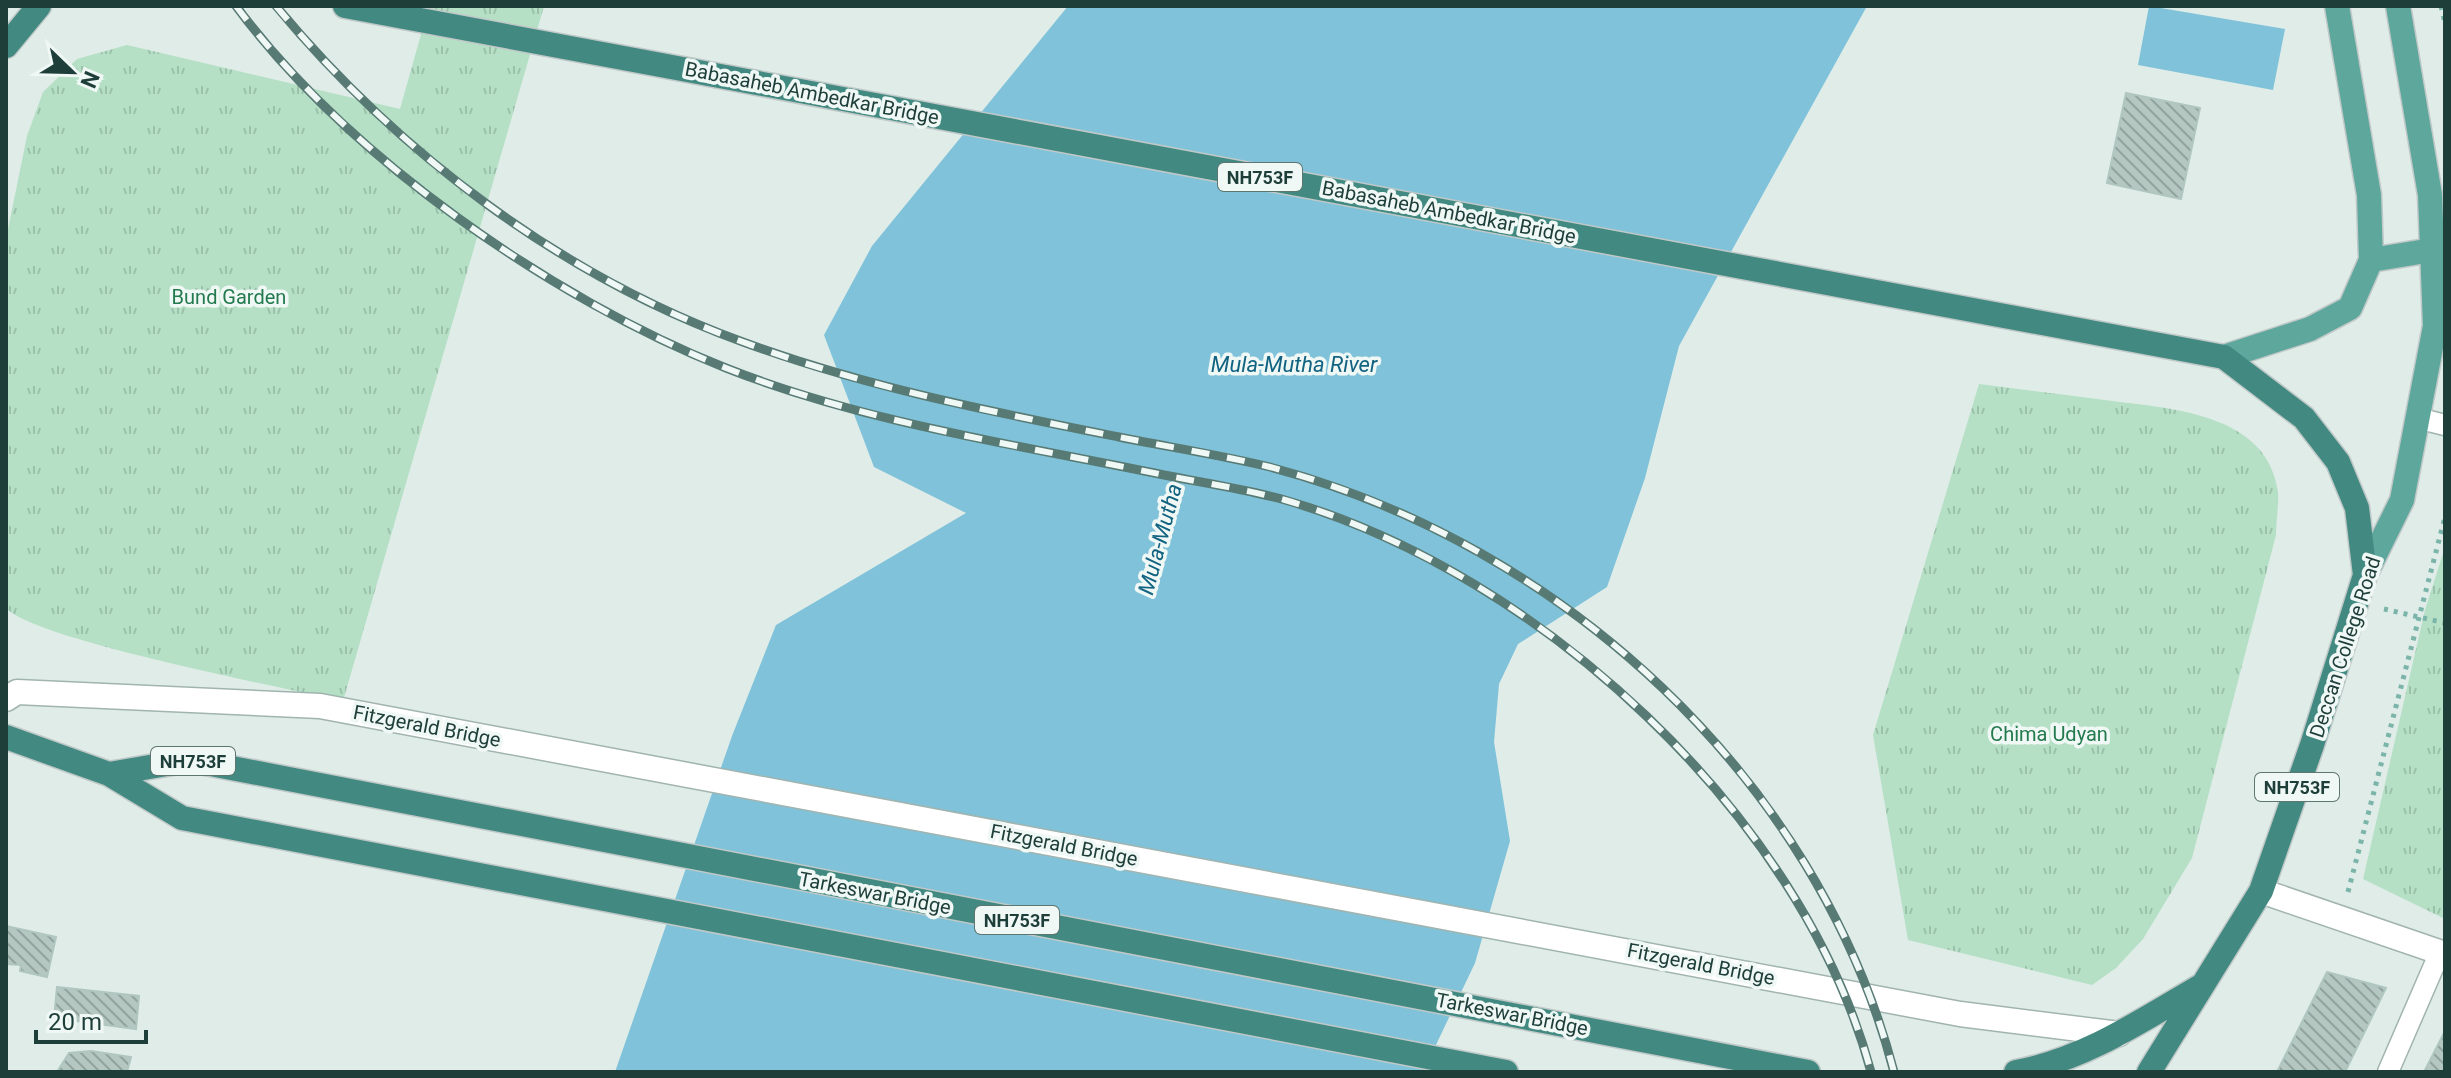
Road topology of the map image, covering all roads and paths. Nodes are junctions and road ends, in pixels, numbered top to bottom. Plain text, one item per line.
1 (39, 6) edge
2 (345, 6) edge
3 (2337, 6) edge
4 (2398, 6) edge
5 (2441, 6) edge
6 (2445, 23) edge
7 (6, 46) edge
8 (2432, 250) junction
9 (2371, 260) junction
10 (2438, 347) edge
11 (2224, 357) junction
12 (2417, 418) junction
13 (2445, 425) edge
14 (2445, 517) edge
15 (2365, 575) junction
16 (2356, 602) junction
17 (2418, 617) junction
18 (2445, 623) edge
19 (6, 699) edge
20 (6, 737) edge
21 (109, 774) junction
22 (2261, 891) junction
23 (2342, 918) junction
24 (2443, 953) edge
25 (2201, 986) junction
26 (2119, 1034) junction
27 (1506, 1072) edge
28 (1808, 1072) edge
29 (2016, 1072) edge
30 (2149, 1072) edge
31 (2388, 1072) edge

1 - 7 highway
2 - 11 highway, Babasaheb Ambedkar Bridge / NH753F
3 - 9 main road
4 - 8 main road, Deccan College Road
5 - 6 path
8 - 9 main road
8 - 10 main road, Deccan College Road
9 - 11 main road
10 - 12 main road, Deccan College Road
11 - 15 highway, NH753F
12 - 13 lane
12 - 15 main road, Deccan College Road
14 - 17 path
15 - 16 highway, Deccan College Road / NH753F
16 - 17 path
16 - 22 highway, Deccan College Road / NH753F
17 - 18 path
17 - 23 path
19 - 26 street, Fitzgerald Bridge
20 - 21 highway, NH753F
21 - 27 highway
21 - 28 highway, Tarkeswar Bridge / NH753F
22 - 23 street
22 - 25 highway, Deccan College Road / NH753F
23 - 24 street
24 - 31 lane
25 - 26 highway
25 - 30 highway, NH753F
26 - 29 highway

